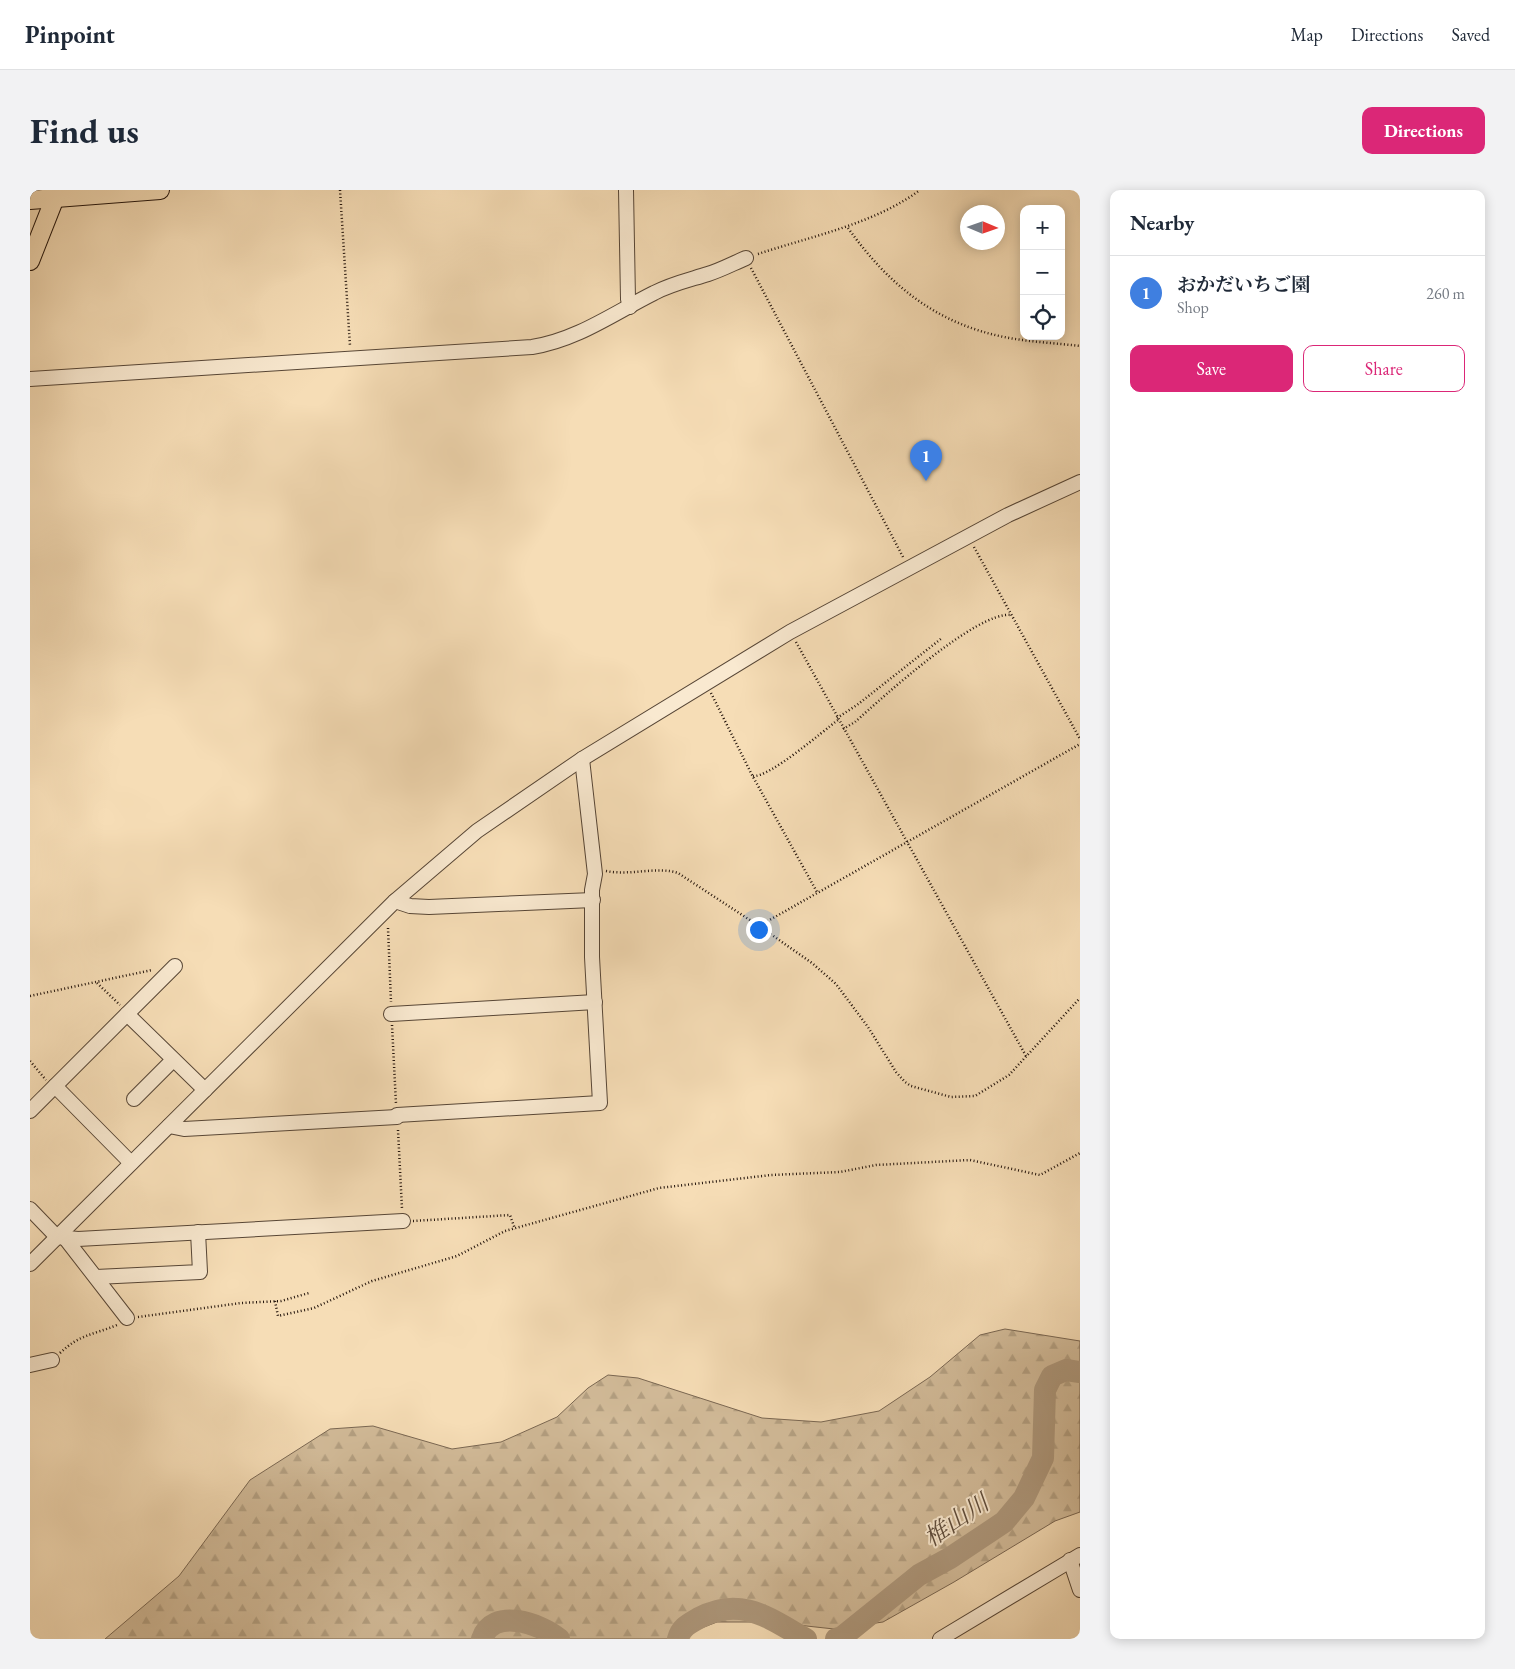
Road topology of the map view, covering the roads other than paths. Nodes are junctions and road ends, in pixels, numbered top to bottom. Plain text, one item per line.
1 (160, 190) edge
2 (626, 190) edge
3 (56, 194) edge
4 (30, 200) edge
5 (746, 258) road end
6 (30, 261) edge
7 (630, 307) junction
8 (30, 379) edge
9 (1080, 482) edge
10 (582, 759) junction
11 (593, 900) junction
12 (395, 901) junction
13 (175, 966) road end
14 (595, 1002) junction
15 (127, 1014) junction
16 (392, 1014) dead end
17 (173, 1060) junction
18 (54, 1087) junction
19 (204, 1090) junction
20 (134, 1099) dead end
21 (30, 1111) edge
22 (169, 1126) junction
23 (131, 1163) junction
24 (30, 1209) edge
25 (403, 1221) road end
26 (198, 1232) junction
27 (61, 1237) junction
28 (30, 1264) edge
29 (96, 1277) junction
30 (127, 1318) road end
31 (52, 1360) road end
32 (30, 1365) edge
33 (1075, 1558) edge
34 (1080, 1590) edge
35 (940, 1639) edge

1 - 3 main road
2 - 7 street
3 - 4 main road
3 - 6 main road
5 - 7 street
7 - 8 street
9 - 10 street
10 - 11 street
10 - 12 street
11 - 12 street
11 - 14 street
12 - 19 street
13 - 15 street
14 - 16 street
14 - 22 street
15 - 17 street
15 - 18 street
17 - 19 street
17 - 20 street
18 - 21 street
18 - 23 street
19 - 22 street
22 - 23 street
23 - 27 street
24 - 27 street
25 - 26 street
26 - 27 street
26 - 29 street
27 - 28 street
27 - 29 street
29 - 30 street
31 - 32 street
33 - 34 street
33 - 35 street

